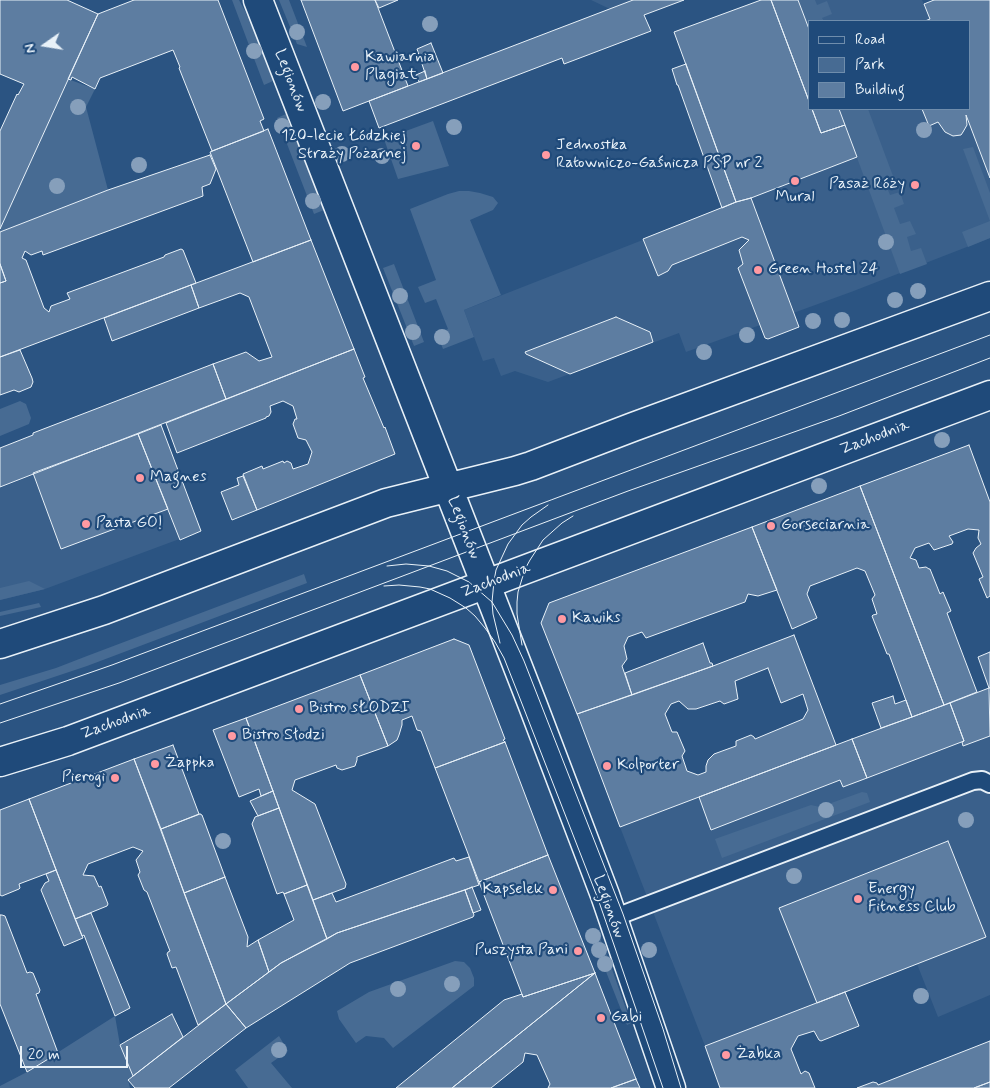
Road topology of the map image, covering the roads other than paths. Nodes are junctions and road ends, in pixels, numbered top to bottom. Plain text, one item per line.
1 (258, 0) edge
2 (990, 296) edge
3 (990, 395) edge
4 (448, 488) junction
5 (485, 585) junction
6 (0, 644) edge
7 (0, 762) edge
8 (990, 784) edge
9 (613, 918) junction
10 (671, 1088) edge

1 - 4 main road, Legionów
2 - 4 main road
3 - 5 main road, Zachodnia
4 - 5 main road, Legionów
4 - 6 main road
5 - 7 main road, Zachodnia
5 - 9 main road, Legionów
8 - 9 lane
9 - 10 main road, Legionów

